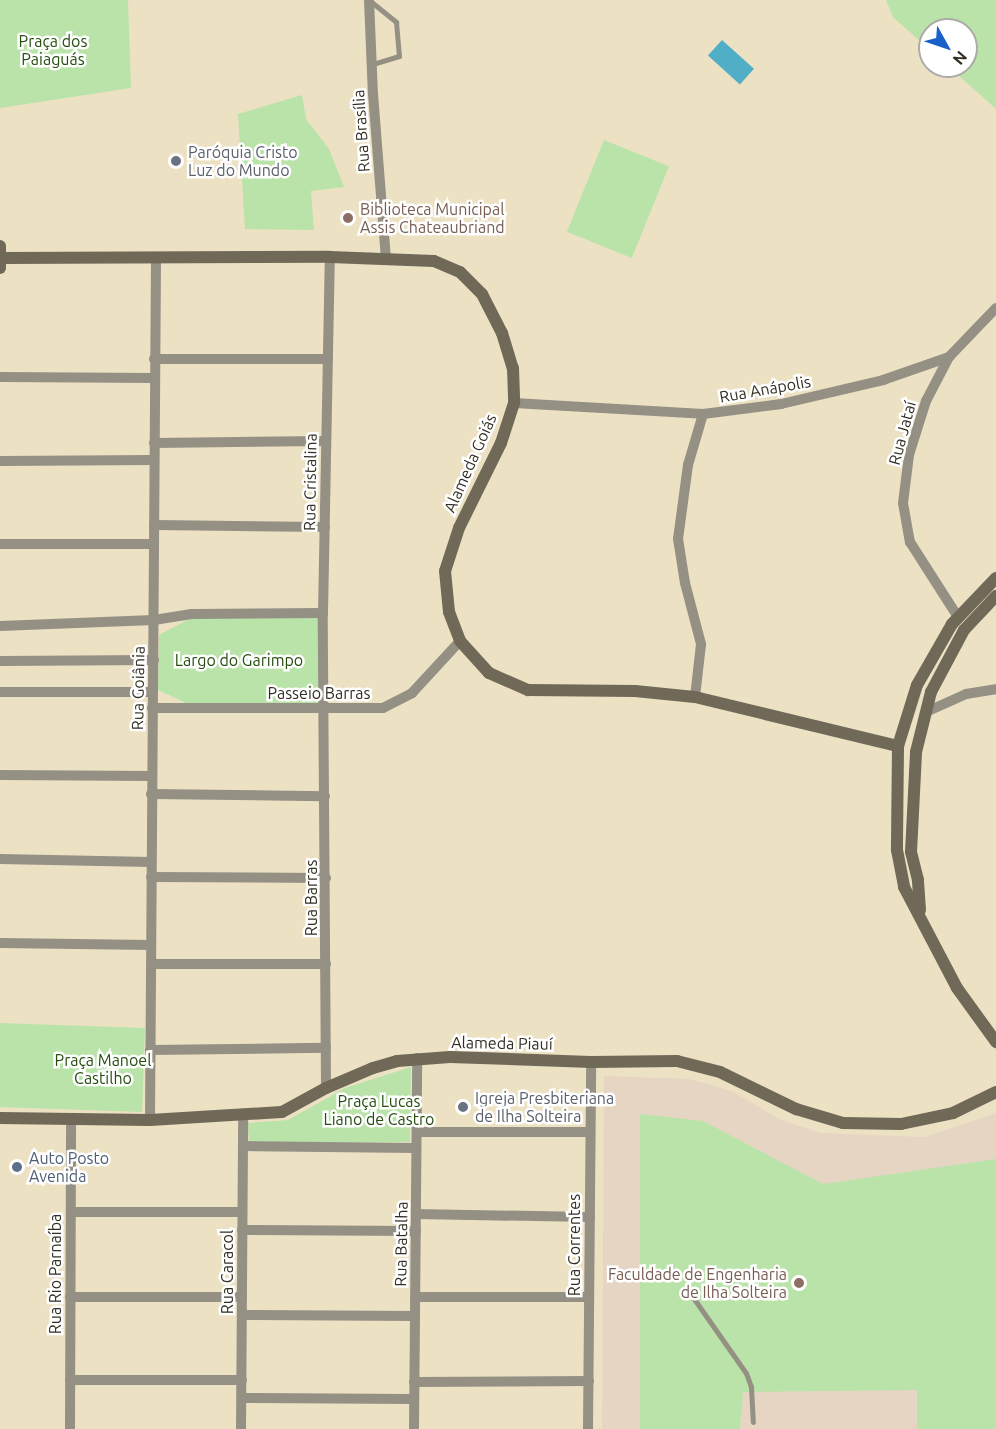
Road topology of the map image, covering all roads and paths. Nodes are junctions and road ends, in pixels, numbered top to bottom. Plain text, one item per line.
1 (369, 0) edge
2 (372, 64) junction
3 (156, 257) junction
4 (330, 257) junction
5 (1, 258) edge
6 (386, 259) junction
7 (996, 308) edge
8 (949, 357) junction
9 (154, 359) junction
10 (328, 359) junction
11 (0, 377) edge
12 (154, 378) junction
13 (514, 403) junction
14 (703, 414) junction
15 (326, 441) junction
16 (154, 443) junction
17 (154, 460) junction
18 (0, 461) edge
19 (154, 525) junction
20 (325, 527) junction
21 (0, 544) edge
22 (154, 544) junction
23 (996, 578) edge
24 (996, 597) edge
25 (323, 614) junction
26 (958, 617) junction
27 (154, 620) junction
28 (0, 626) edge
29 (460, 641) junction
30 (154, 660) junction
31 (0, 661) edge
32 (996, 689) edge
33 (0, 692) edge
34 (153, 692) junction
35 (695, 697) junction
36 (152, 708) junction
37 (325, 708) junction
38 (926, 712) junction
39 (898, 746) junction
40 (0, 775) edge
41 (151, 776) junction
42 (151, 794) junction
43 (326, 796) junction
44 (0, 859) edge
45 (151, 862) junction
46 (151, 877) junction
47 (326, 878) junction
48 (920, 914) junction
49 (0, 944) edge
50 (151, 945) junction
51 (151, 964) junction
52 (326, 964) junction
53 (996, 1042) edge
54 (326, 1048) junction
55 (150, 1050) junction
56 (417, 1059) junction
57 (591, 1062) junction
58 (326, 1088) junction
59 (996, 1092) edge
60 (243, 1114) junction
61 (0, 1118) edge
62 (71, 1119) junction
63 (150, 1120) junction
64 (417, 1132) junction
65 (590, 1132) junction
66 (243, 1146) junction
67 (416, 1148) junction
68 (70, 1212) junction
69 (242, 1212) junction
70 (416, 1214) junction
71 (590, 1217) junction
72 (242, 1230) junction
73 (416, 1231) junction
74 (692, 1296) dead end
75 (70, 1297) junction
76 (242, 1297) junction
77 (415, 1297) junction
78 (589, 1297) junction
79 (242, 1315) junction
80 (415, 1316) junction
81 (70, 1380) junction
82 (242, 1380) junction
83 (589, 1381) junction
84 (414, 1382) junction
85 (242, 1398) junction
86 (414, 1399) junction
87 (753, 1422) dead end
88 (70, 1429) edge
89 (242, 1429) edge
90 (414, 1429) edge
91 (588, 1429) edge

1 - 2 street, Rua Brasília
1 - 2 lane
2 - 6 street, Rua Brasília
3 - 4 street, Alameda Goiás
3 - 5 street, Alameda Goiás
3 - 9 street, Rua Goiânia
4 - 6 street, Alameda Goiás
4 - 10 street, Rua Cristalina
6 - 13 street, Alameda Goiás
7 - 8 street, Rua Anápolis
8 - 14 street, Rua Anápolis
8 - 26 street, Rua Jataí
9 - 10 street
9 - 12 street, Rua Goiânia
10 - 15 street, Rua Cristalina
11 - 12 street
12 - 16 street, Rua Goiânia
13 - 14 street, Rua Anápolis
13 - 29 street, Alameda Goiás
14 - 35 street
15 - 16 street
15 - 20 street, Rua Cristalina
16 - 17 street, Rua Goiânia
17 - 18 street
17 - 19 street, Rua Goiânia
19 - 20 street
19 - 22 street, Rua Goiânia
20 - 25 street, Rua Cristalina
21 - 22 street
22 - 27 street, Rua Goiânia
23 - 26 street
24 - 38 street
25 - 27 street
25 - 37 street, Rua Cristalina
26 - 39 street
27 - 28 street
27 - 30 street, Rua Goiânia
29 - 35 street, Alameda Goiás
29 - 37 street, Passeio Barras
30 - 31 street
30 - 34 street, Rua Goiânia
32 - 38 street
33 - 34 street
34 - 36 street, Rua Goiânia
35 - 39 street, Alameda Goiás
36 - 37 street, Passeio Barras
36 - 41 street, Rua Goiânia
37 - 43 street, Rua Barras
38 - 48 street
39 - 48 street
40 - 41 street
41 - 42 street, Rua Goiânia
42 - 43 street
42 - 45 street, Rua Goiânia
43 - 47 street, Rua Barras
44 - 45 street
45 - 46 street, Rua Goiânia
46 - 47 street
46 - 50 street, Rua Goiânia
47 - 52 street, Rua Barras
48 - 53 street
49 - 50 street
50 - 51 street, Rua Goiânia
51 - 52 street
51 - 55 street, Rua Goiânia
52 - 54 street, Rua Barras
54 - 55 street
54 - 58 street, Rua Barras
55 - 63 street, Rua Goiânia
56 - 57 street, Alameda Piauí
56 - 58 street, Alameda Piauí
56 - 64 street, Rua Batalha
57 - 59 street, Alameda Piauí
57 - 65 street, Rua Correntes
58 - 60 street, Alameda Piauí
60 - 63 street, Alameda Piauí
60 - 66 street, Rua Caracol
61 - 62 street, Alameda Piauí
62 - 63 street, Alameda Piauí
62 - 68 street, Rua Rio Parnaíba
64 - 65 street
64 - 67 street, Rua Batalha
65 - 71 street, Rua Correntes
66 - 67 street
66 - 69 street, Rua Caracol
67 - 70 street, Rua Batalha
68 - 69 street
68 - 75 street, Rua Rio Parnaíba
69 - 72 street, Rua Caracol
70 - 71 street
70 - 73 street, Rua Batalha
71 - 78 street, Rua Correntes
72 - 73 street
72 - 76 street, Rua Caracol
73 - 77 street, Rua Batalha
74 - 87 lane
75 - 76 street
75 - 81 street, Rua Rio Parnaíba
76 - 79 street, Rua Caracol
77 - 78 street
77 - 80 street, Rua Batalha
78 - 83 street, Rua Correntes
79 - 80 street
79 - 82 street, Rua Caracol
80 - 84 street, Rua Batalha
81 - 82 street
81 - 88 street, Rua Rio Parnaíba
82 - 85 street, Rua Caracol
83 - 84 street
83 - 91 street, Rua Correntes
84 - 86 street, Rua Batalha
85 - 86 street
85 - 89 street, Rua Caracol
86 - 90 street, Rua Batalha

